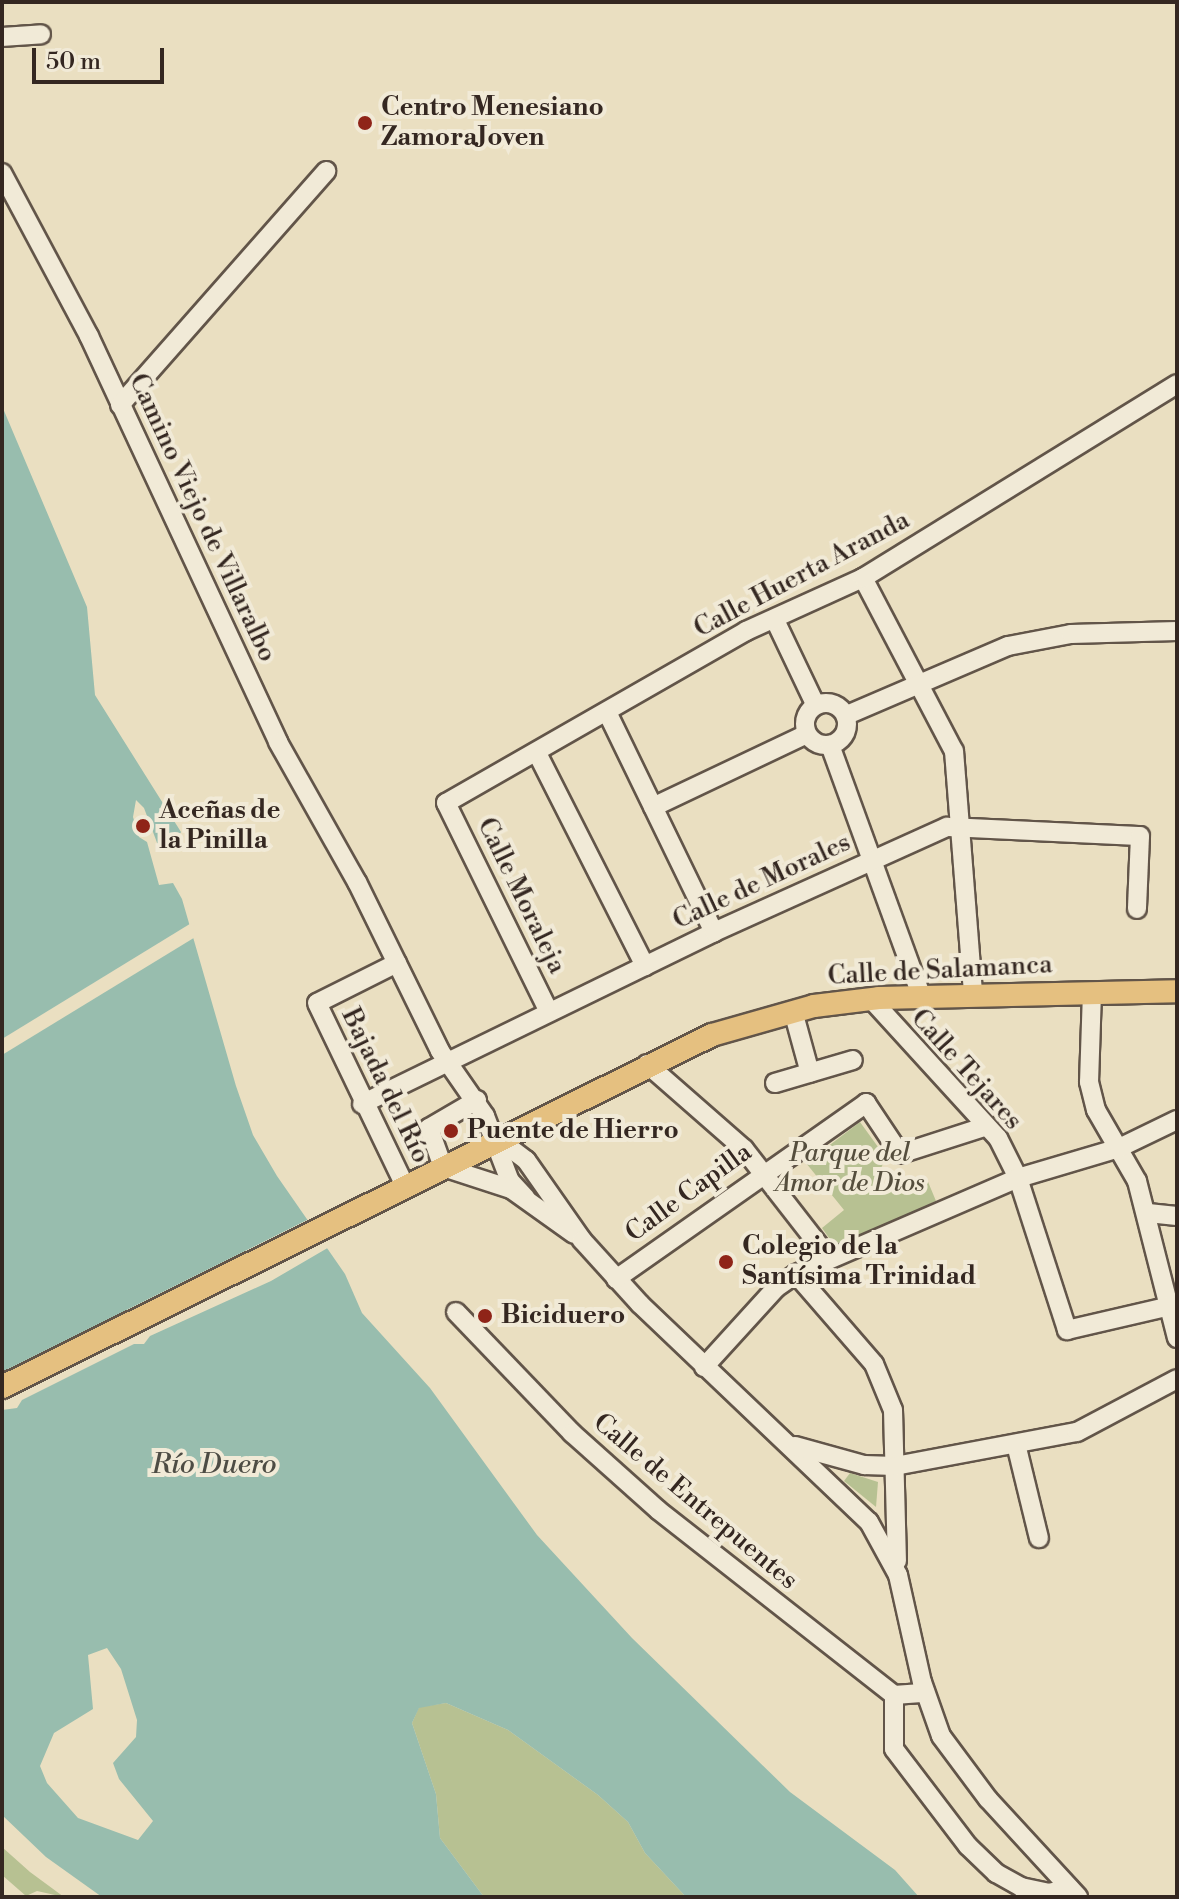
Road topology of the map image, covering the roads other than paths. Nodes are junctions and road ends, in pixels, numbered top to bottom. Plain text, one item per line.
1 (41, 34) dead end
2 (2, 37) edge
3 (326, 171) dead end
4 (2, 173) edge
5 (1177, 384) edge
6 (120, 405) junction
7 (863, 578) junction
8 (775, 620) junction
9 (1177, 631) edge
10 (921, 683) junction
11 (815, 704) junction
12 (607, 712) junction
13 (847, 715) junction
14 (807, 734) junction
15 (830, 745) junction
16 (537, 753) junction
17 (446, 803) joint
18 (653, 807) junction
19 (961, 830) junction
20 (872, 859) junction
21 (1137, 909) dead end
22 (714, 932) junction
23 (397, 963) junction
24 (645, 966) junction
25 (1177, 991) edge
26 (1092, 992) junction
27 (973, 994) junction
28 (921, 995) junction
29 (871, 999) junction
30 (793, 1011) junction
31 (549, 1012) junction
32 (446, 1060) junction
33 (853, 1060) dead end
34 (647, 1064) junction
35 (810, 1073) junction
36 (775, 1083) dead end
37 (477, 1100) junction
38 (362, 1104) junction
39 (1177, 1120) edge
40 (987, 1126) junction
41 (498, 1139) junction
42 (1119, 1148) junction
43 (443, 1167) junction
44 (761, 1172) junction
45 (1018, 1178) junction
46 (405, 1186) junction
47 (526, 1198) junction
48 (1148, 1213) junction
49 (1177, 1216) edge
50 (582, 1240) junction
51 (829, 1258) junction
52 (796, 1274) junction
53 (616, 1279) junction
54 (1170, 1306) junction
55 (456, 1312) dead end
56 (1177, 1338) edge
57 (704, 1367) junction
58 (1177, 1379) edge
59 (2, 1387) edge
60 (1016, 1444) junction
61 (791, 1445) junction
62 (895, 1466) junction
63 (1039, 1538) dead end
64 (898, 1575) junction
65 (925, 1693) junction
66 (894, 1695) junction
67 (1074, 1892) edge

1 - 2 street
3 - 6 street
4 - 6 street, Camino Viejo de Villaralbo
5 - 7 street, Calle Huerta Aranda
6 - 23 street, Camino Viejo de Villaralbo
7 - 8 street, Calle Huerta Aranda
7 - 10 street
8 - 11 street
8 - 12 street, Calle Huerta Aranda
9 - 10 street
10 - 13 street
10 - 19 street
11 - 13 street
11 - 14 street
12 - 16 street, Calle Huerta Aranda
12 - 18 street
13 - 15 street
14 - 15 street
14 - 18 street
15 - 20 street
16 - 17 street, Calle Huerta Aranda
16 - 24 street
17 - 31 street, Calle Moraleja
18 - 22 street
19 - 20 street, Calle de Morales
19 - 21 street, Calle de Morales
19 - 27 street
20 - 22 street, Calle de Morales
20 - 28 street
22 - 24 street, Calle de Morales
23 - 32 street, Camino Viejo de Villaralbo
23 - 38 street, Bajada del Río
24 - 31 street, Calle de Morales
25 - 26 main road, Calle de Salamanca
26 - 27 main road, Calle de Salamanca
26 - 42 street
27 - 28 main road, Calle de Salamanca
28 - 29 main road, Calle de Salamanca
29 - 30 main road, Calle de Salamanca
29 - 40 street, Calle Tejares
30 - 34 main road, Calle de Salamanca
30 - 35 street
31 - 32 street, Calle de Morales
32 - 37 street, Camino Viejo de Villaralbo
32 - 38 street, Calle de Morales
33 - 35 street
34 - 41 main road, Calle de Salamanca
34 - 44 street
35 - 36 street
37 - 41 street, Camino Viejo de Villaralbo
37 - 43 street
38 - 46 street, Bajada del Río
39 - 42 street
40 - 44 street, Calle Capilla
40 - 45 street, Calle Tejares
41 - 43 main road, Calle de Salamanca
41 - 47 street
41 - 50 street
42 - 45 street
42 - 48 street
43 - 46 main road, Calle de Salamanca
43 - 47 street
44 - 51 street
44 - 53 street, Calle Capilla
45 - 51 street
45 - 54 street, Calle Tejares
46 - 59 main road, Calle de Salamanca
47 - 50 street
48 - 49 street
48 - 54 street
50 - 53 street
51 - 52 street
52 - 57 street
52 - 62 street
53 - 57 street
54 - 56 street
55 - 66 street, Calle de Entrepuentes
57 - 61 street
58 - 60 street
60 - 62 street
60 - 63 street
61 - 62 street
61 - 64 street
62 - 64 street
64 - 65 street
65 - 66 street
65 - 67 street
66 - 67 street

